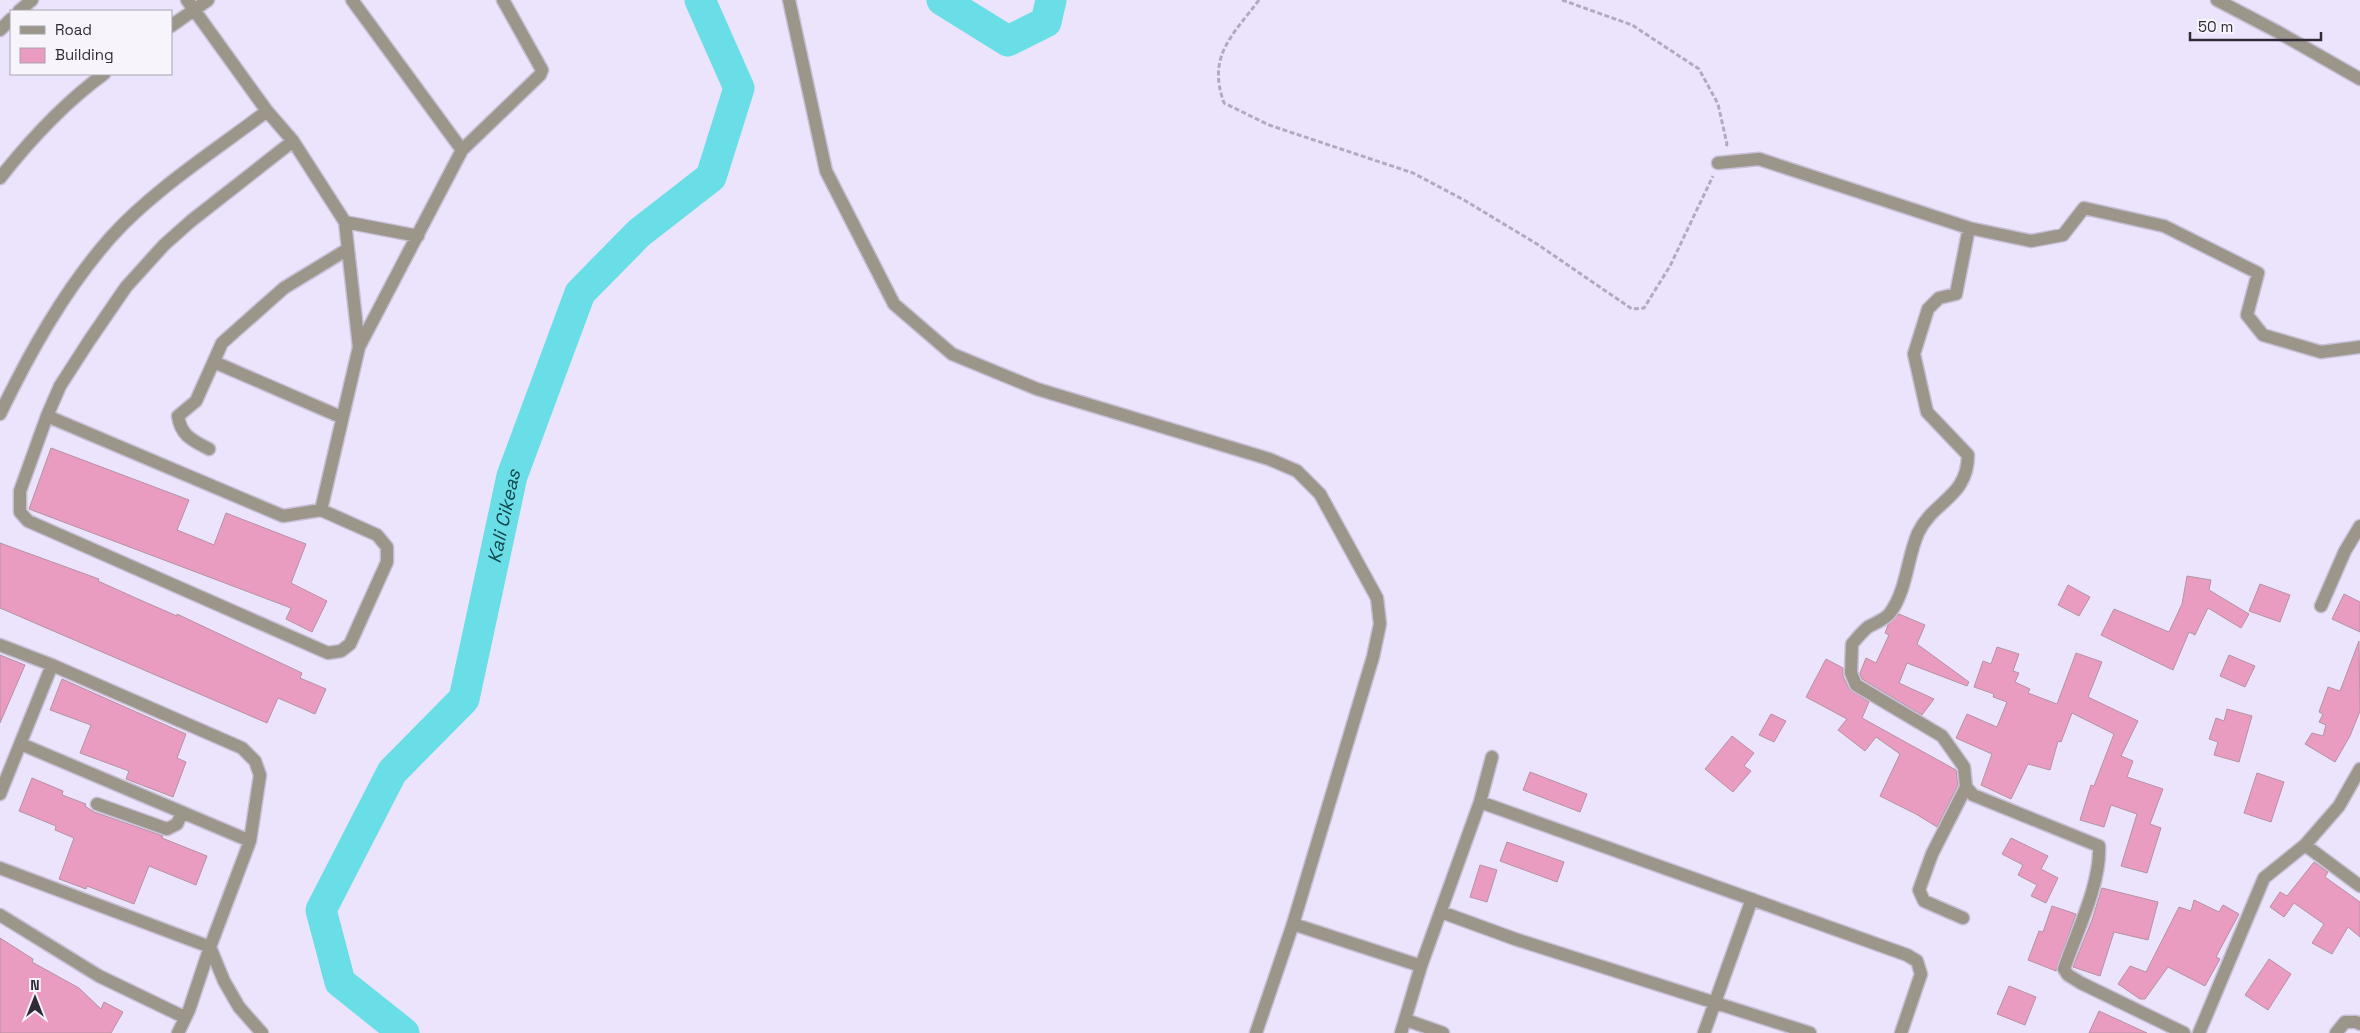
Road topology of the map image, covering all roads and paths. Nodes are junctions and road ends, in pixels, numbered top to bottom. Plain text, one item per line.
1 (32, 0) edge
2 (208, 0) edge
3 (352, 0) edge
4 (504, 0) edge
5 (789, 0) edge
6 (1259, 0) edge
7 (1562, 0) edge
8 (2217, 0) edge
9 (191, 5) edge
10 (20, 10) edge
11 (10, 19) edge
12 (172, 25) edge
13 (0, 30) edge
14 (103, 75) edge
15 (2360, 79) edge
16 (267, 111) junction
17 (293, 141) junction
18 (462, 150) junction
19 (1718, 163) junction
20 (0, 178) edge
21 (345, 222) junction
22 (1969, 228) junction
23 (418, 236) junction
24 (348, 249) junction
25 (359, 347) junction
26 (2360, 347) edge
27 (214, 362) junction
28 (0, 414) edge
29 (47, 416) junction
30 (341, 417) junction
31 (209, 449) dead end
32 (321, 510) junction
33 (2360, 526) edge
34 (2321, 606) dead end
35 (0, 645) edge
36 (52, 665) junction
37 (21, 744) junction
38 (1492, 758) dead end
39 (2360, 769) edge
40 (1966, 787) junction
41 (0, 794) edge
42 (1480, 802) junction
43 (97, 804) dead end
44 (182, 812) junction
45 (250, 841) junction
46 (2305, 845) junction
47 (0, 868) edge
48 (2360, 886) edge
49 (1752, 899) junction
50 (1440, 912) junction
51 (0, 915) edge
52 (1963, 918) dead end
53 (1293, 924) junction
54 (210, 947) junction
55 (1421, 966) junction
56 (1714, 1002) junction
57 (184, 1017) junction
58 (1406, 1020) junction
59 (2360, 1024) edge
60 (178, 1033) edge
61 (262, 1033) edge
62 (1256, 1033) edge
63 (1401, 1033) edge
64 (1443, 1033) edge
65 (1704, 1033) edge
66 (1810, 1033) edge
67 (1901, 1033) edge
68 (2184, 1033) edge
69 (2199, 1033) edge
70 (2336, 1033) edge

1 - 10 street
2 - 9 street
3 - 18 street
4 - 18 street
5 - 53 street
6 - 19 path
7 - 19 path
8 - 15 street
9 - 12 street
9 - 16 street
11 - 13 street
14 - 20 street
16 - 17 street
16 - 28 street
17 - 21 street
17 - 29 street
18 - 23 street
19 - 22 street
21 - 23 street
21 - 24 street
22 - 26 street
22 - 40 street
23 - 25 street
24 - 25 street
24 - 27 street
25 - 30 street
27 - 30 street
27 - 31 street
29 - 32 street
29 - 32 street
30 - 32 street
33 - 34 street
35 - 36 street
36 - 37 street
36 - 45 street
37 - 41 street
37 - 44 street
38 - 42 street
39 - 46 street
40 - 52 street
40 - 68 street
42 - 49 street
42 - 50 street
43 - 44 street
44 - 45 street
45 - 54 street
46 - 48 street
46 - 69 street
47 - 54 street
49 - 56 street
49 - 67 street
50 - 55 street
50 - 56 street
51 - 57 street
53 - 55 street
53 - 62 street
54 - 57 street
54 - 61 street
55 - 58 street
56 - 65 street
56 - 66 street
57 - 60 street
58 - 63 street
58 - 64 street
59 - 70 street

